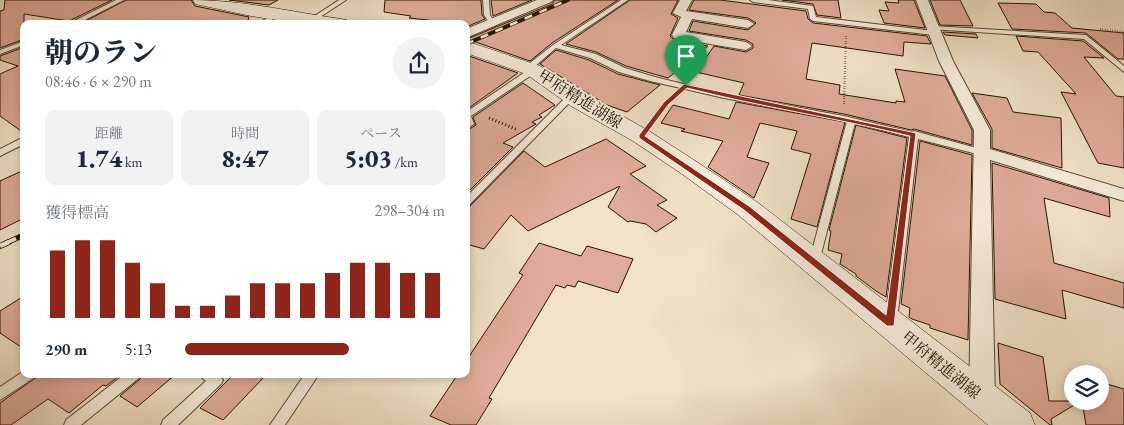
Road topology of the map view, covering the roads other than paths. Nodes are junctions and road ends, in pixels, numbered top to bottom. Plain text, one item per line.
1 (121, 0) edge
2 (201, 0) edge
3 (343, 0) edge
4 (486, 0) edge
5 (547, 0) edge
6 (625, 0) edge
7 (686, 0) edge
8 (753, 0) edge
9 (922, 0) edge
10 (811, 3) edge
11 (265, 12) edge
12 (688, 15) junction
13 (79, 20) edge
14 (312, 20) joint
15 (492, 23) junction
16 (748, 24) dead end
17 (933, 30) junction
18 (470, 32) edge
19 (20, 45) edge
20 (555, 46) junction
21 (746, 46) dead end
22 (470, 47) edge
23 (0, 52) edge
24 (531, 69) junction
25 (1124, 70) edge
26 (572, 96) junction
27 (470, 113) edge
28 (848, 119) junction
29 (914, 134) junction
30 (20, 142) edge
31 (981, 152) junction
32 (0, 153) edge
33 (1124, 195) edge
34 (470, 200) edge
35 (814, 262) junction
36 (890, 324) junction
37 (23, 378) edge
38 (129, 378) edge
39 (213, 378) edge
40 (309, 378) edge
41 (0, 394) edge
42 (982, 398) junction
43 (71, 425) edge
44 (168, 425) edge
45 (277, 425) edge
46 (1016, 425) edge

1 - 13 lane
2 - 11 main road
3 - 14 lane
4 - 15 lane
5 - 15 street
6 - 20 lane
7 - 12 street
8 - 10 lane
9 - 17 street
10 - 17 lane
11 - 14 main road
12 - 16 street
12 - 21 street
15 - 18 street
17 - 25 lane
17 - 31 street
19 - 23 lane
20 - 24 lane
20 - 28 lane
22 - 24 main road, 甲府精進湖線
24 - 26 main road, 甲府精進湖線
24 - 27 lane
26 - 34 lane
26 - 35 main road, 甲府精進湖線
28 - 29 lane
28 - 35 lane
29 - 31 lane
29 - 36 lane
30 - 32 lane
31 - 33 street
31 - 42 street
35 - 36 main road, 甲府精進湖線
36 - 42 main road, 甲府精進湖線
37 - 41 lane
38 - 43 lane
39 - 44 lane
40 - 45 lane
42 - 46 main road, 甲府精進湖線

